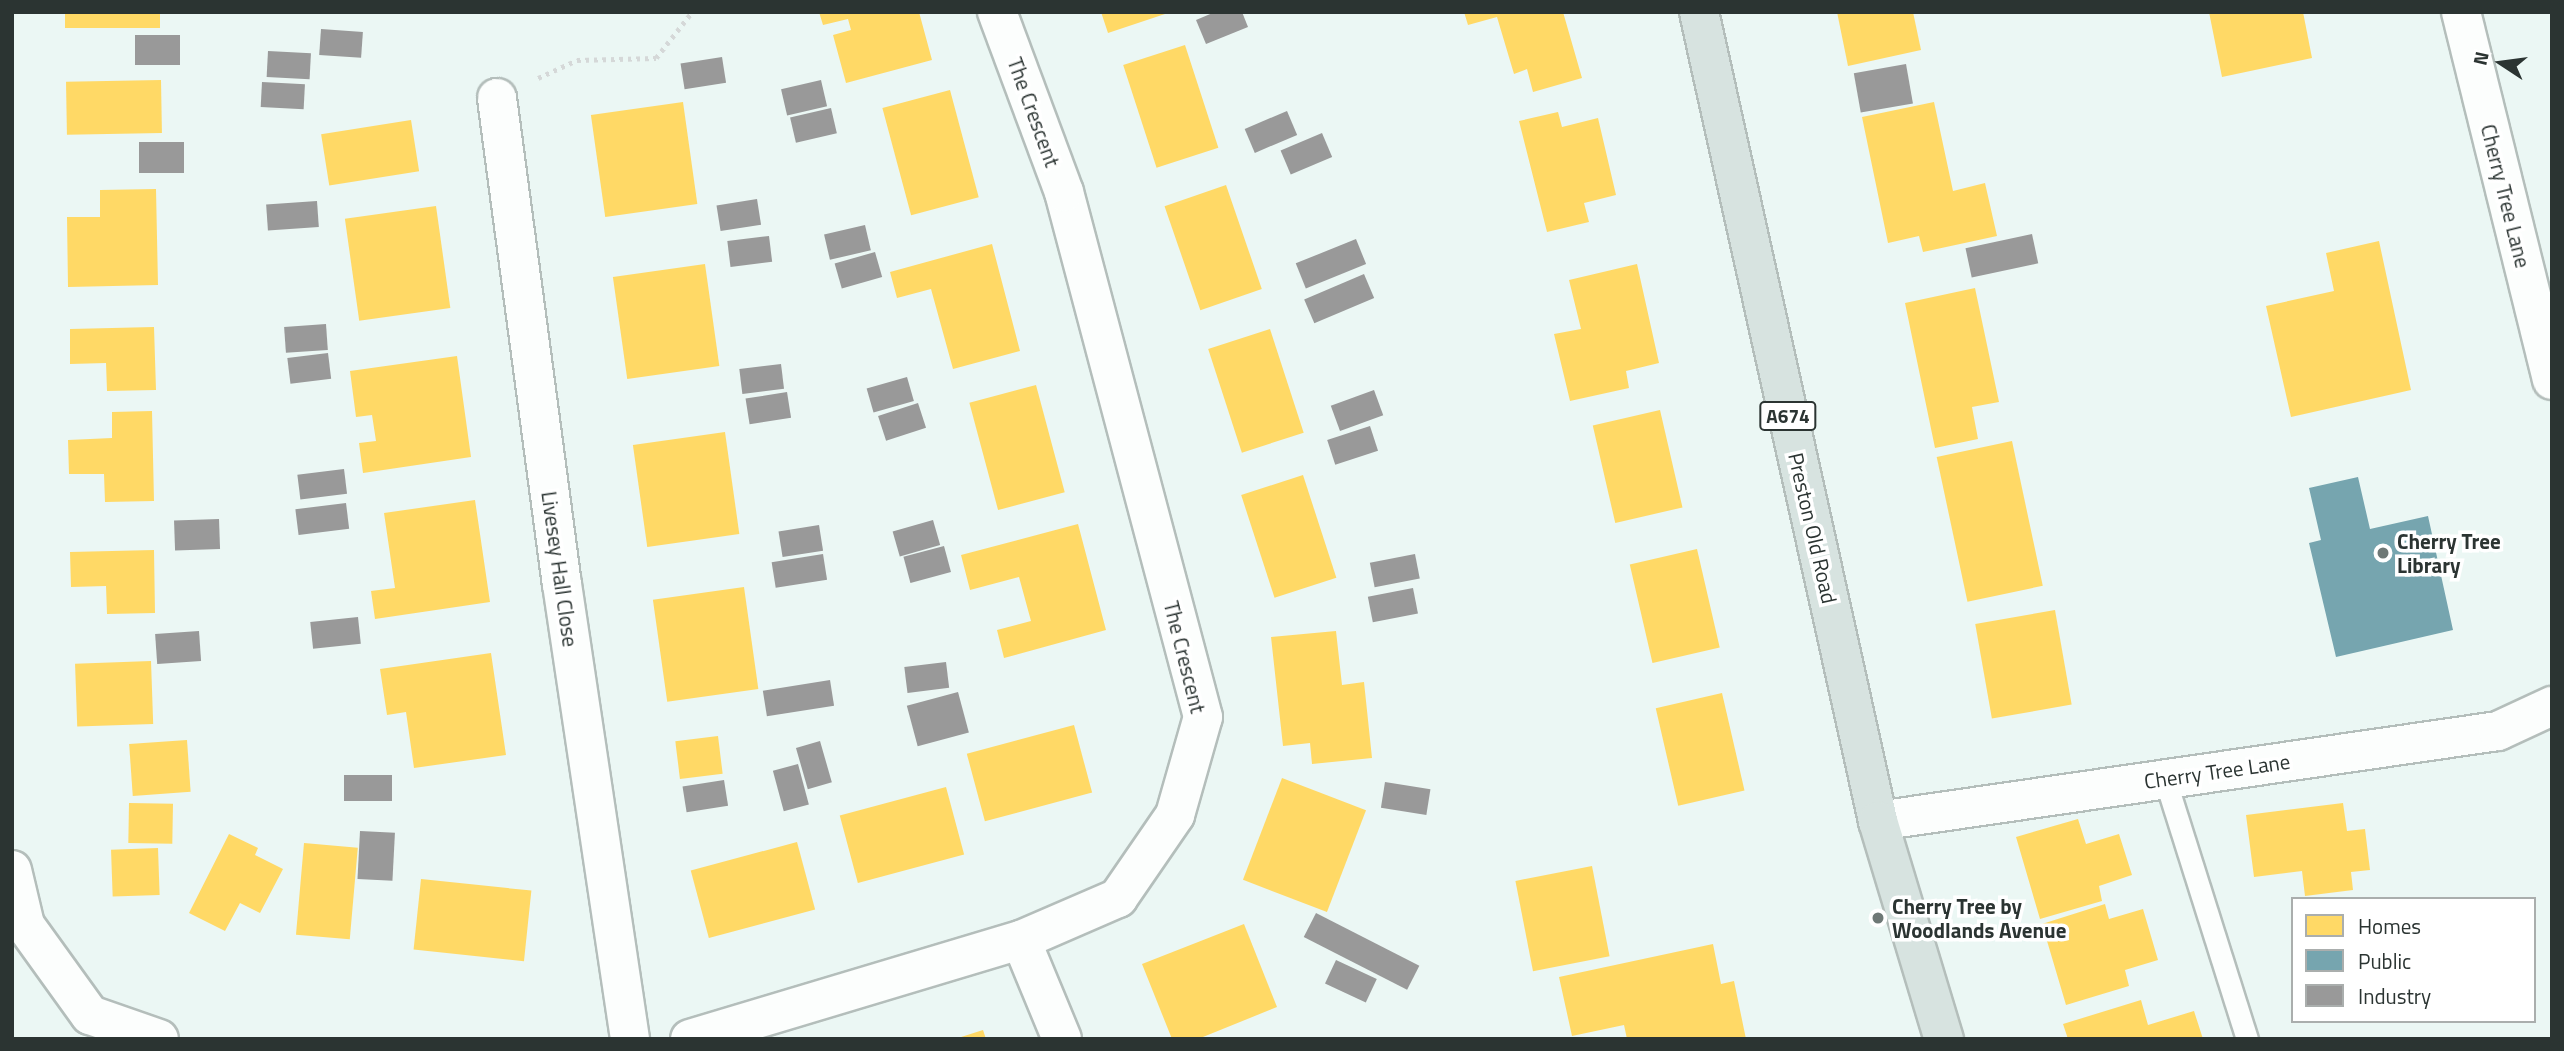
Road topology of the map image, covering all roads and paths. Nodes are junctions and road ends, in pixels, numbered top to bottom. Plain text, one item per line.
1 (692, 12) edge
2 (997, 12) edge
3 (1699, 12) edge
4 (2461, 12) edge
5 (497, 99) joint
6 (2552, 380) edge
7 (2552, 705) edge
8 (2165, 779) junction
9 (1878, 821) junction
10 (12, 870) edge
11 (1021, 940) junction
12 (159, 1039) edge
13 (630, 1039) edge
14 (690, 1039) edge
15 (1062, 1039) edge
16 (1944, 1039) edge
17 (2247, 1039) edge

1 - 5 path
2 - 11 street, The Crescent
3 - 9 main road, Preston Old Road / A674
4 - 6 street, Cherry Tree Lane
5 - 13 street, Livesey Hall Close
7 - 8 street, Cherry Tree Lane
8 - 9 street, Cherry Tree Lane
8 - 17 lane
9 - 16 main road, Preston Old Road / A674
10 - 12 street
11 - 14 street, The Crescent
11 - 15 street

